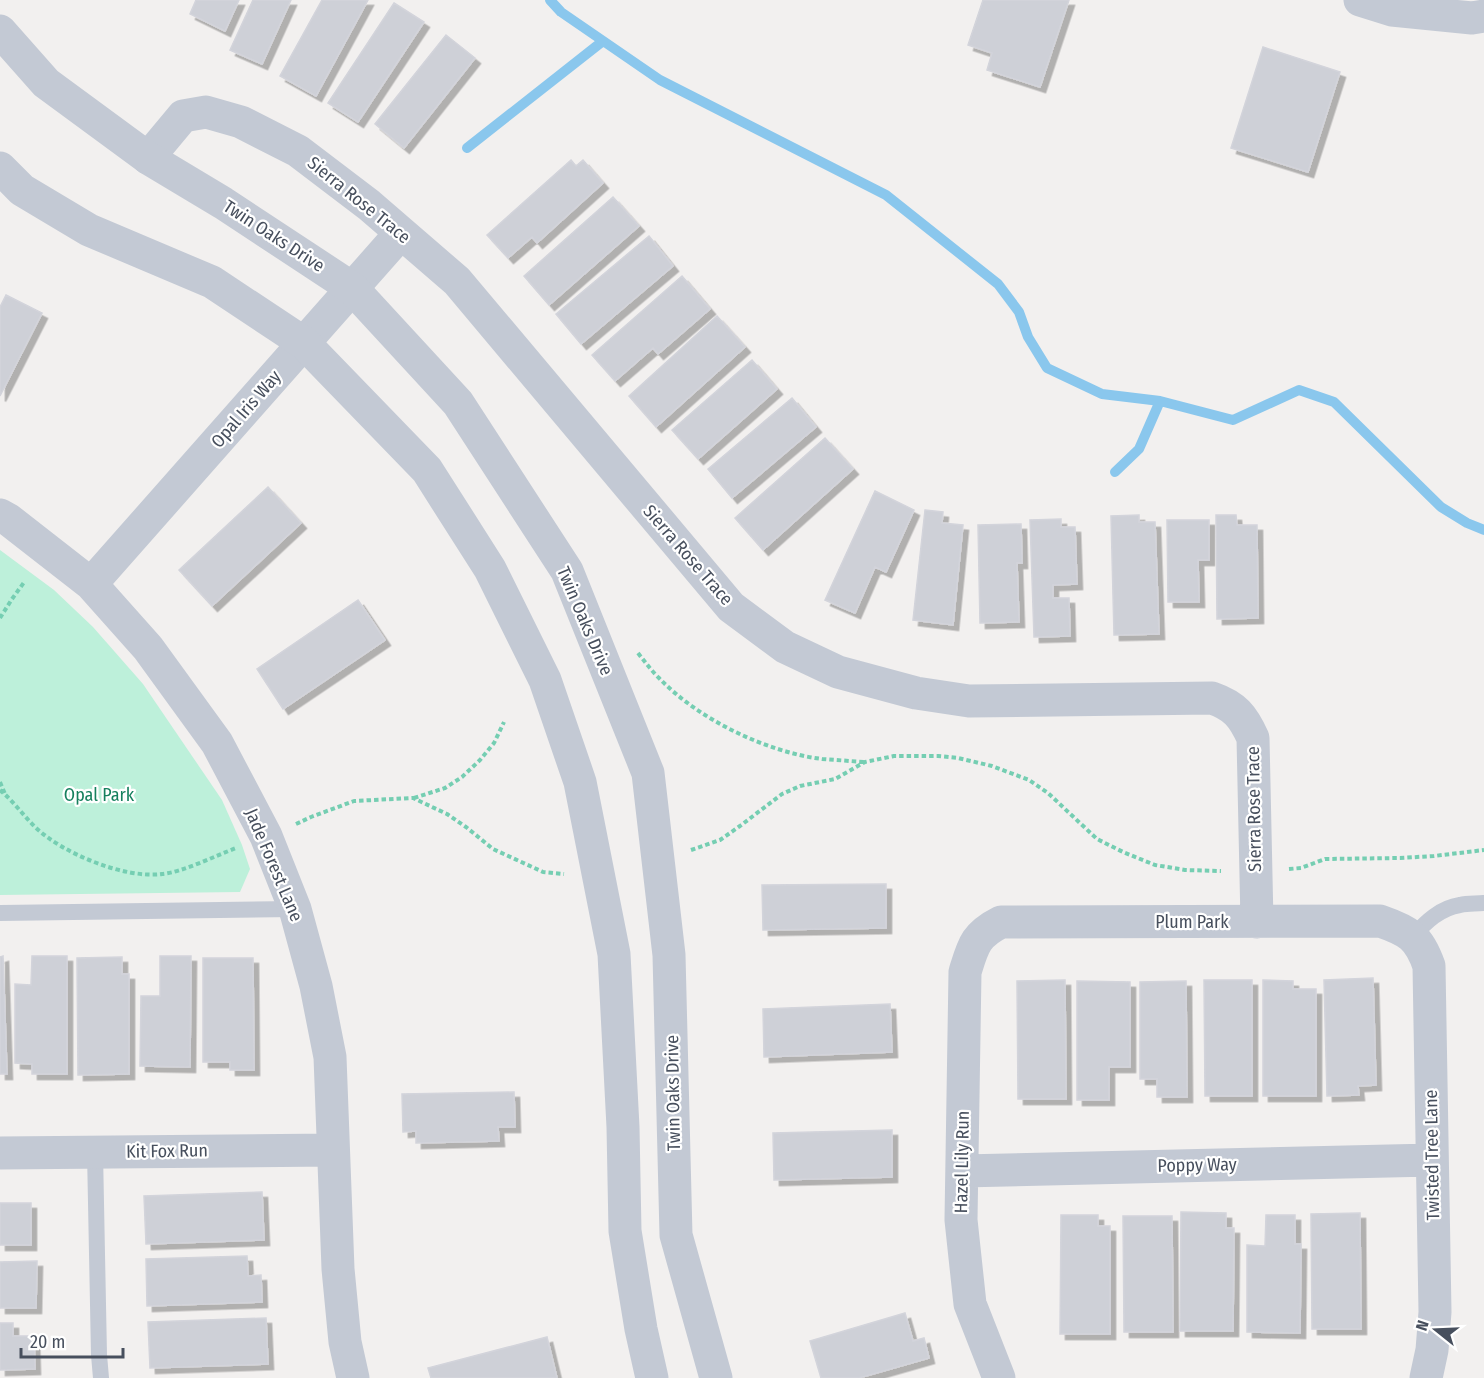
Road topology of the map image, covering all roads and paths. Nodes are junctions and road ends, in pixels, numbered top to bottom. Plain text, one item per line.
1 (1360, 0) edge
2 (1484, 16) edge
3 (0, 31) edge
4 (148, 159) junction
5 (0, 168) edge
6 (401, 233) junction
7 (352, 288) junction
8 (304, 343) junction
9 (0, 515) edge
10 (25, 581) dead end
11 (91, 585) junction
12 (0, 618) edge
13 (633, 647) dead end
14 (504, 722) dead end
15 (865, 762) junction
16 (0, 782) edge
17 (0, 790) edge
18 (6, 795) junction
19 (413, 798) junction
20 (287, 828) dead end
21 (242, 845) dead end
22 (1484, 850) edge
23 (658, 856) junction
24 (596, 866) junction
25 (1256, 872) junction
26 (1484, 903) edge
27 (295, 909) junction
28 (0, 913) edge
29 (1257, 922) junction
30 (1413, 936) junction
31 (975, 942) joint
32 (333, 1150) junction
33 (95, 1152) junction
34 (0, 1153) edge
35 (1432, 1160) junction
36 (962, 1172) junction
37 (101, 1378) edge
38 (353, 1378) edge
39 (652, 1378) edge
40 (716, 1378) edge
41 (999, 1378) edge
42 (1426, 1378) edge

1 - 2 street
3 - 4 street, Twin Oaks Drive
4 - 6 street, Sierra Rose Trace
4 - 7 street, Twin Oaks Drive
5 - 8 street
6 - 7 street, Opal Iris Way
6 - 25 street, Sierra Rose Trace
7 - 8 street, Opal Iris Way
7 - 23 street, Twin Oaks Drive
8 - 11 street, Opal Iris Way
8 - 24 street
9 - 11 street, Jade Forest Lane
10 - 12 path
11 - 27 street, Jade Forest Lane
13 - 15 path
14 - 19 path
15 - 23 path
15 - 25 path
16 - 18 path
17 - 18 path
18 - 21 path
19 - 20 path
19 - 24 path
22 - 25 path
23 - 40 street, Twin Oaks Drive
24 - 39 street
25 - 29 street, Sierra Rose Trace
26 - 30 lane
27 - 28 lane
27 - 32 street, Jade Forest Lane
29 - 30 street, Plum Park
29 - 31 street, Plum Park
30 - 35 street, Twisted Tree Lane
31 - 36 street, Hazel Lily Run
32 - 33 street, Kit Fox Run
32 - 38 street, Jade Forest Lane
33 - 34 street, Kit Fox Run
33 - 37 lane
35 - 36 street, Poppy Way
35 - 42 street, Twisted Tree Lane
36 - 41 street, Hazel Lily Run

